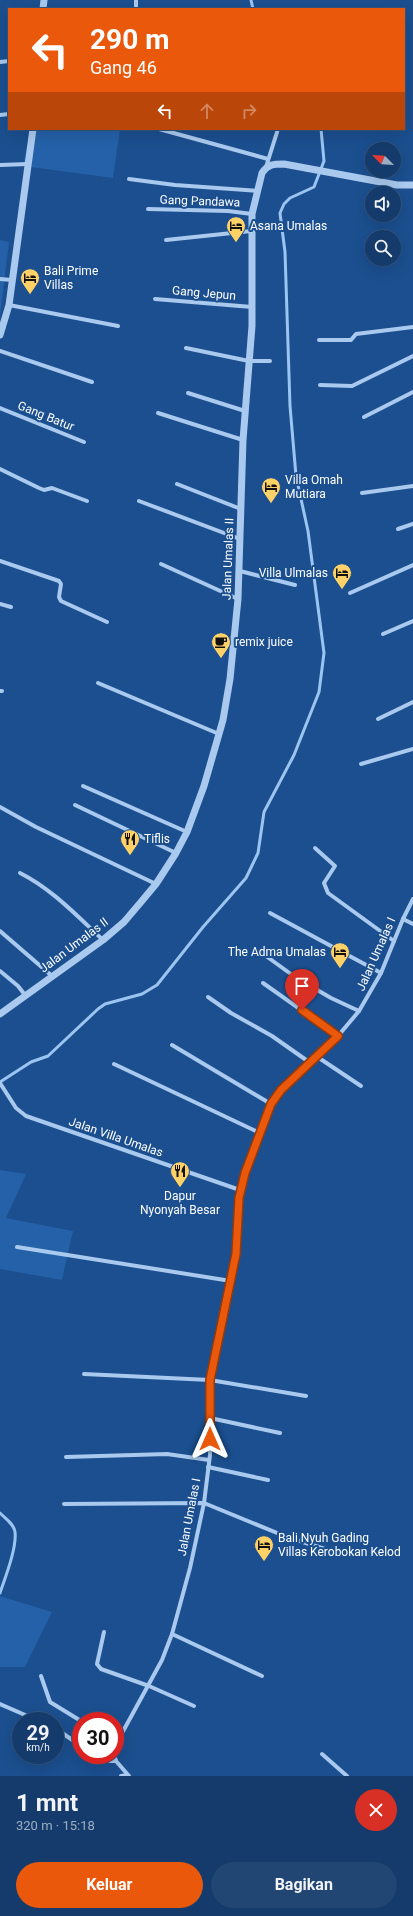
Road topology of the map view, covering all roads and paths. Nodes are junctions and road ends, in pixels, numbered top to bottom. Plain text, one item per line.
1 (33, 130) edge
2 (163, 130) edge
3 (278, 130) edge
4 (268, 159) junction
5 (28, 164) junction
6 (0, 165) edge
7 (266, 167) junction
8 (129, 178) dead end
9 (413, 186) edge
10 (258, 191) junction
11 (148, 209) dead end
12 (252, 214) junction
13 (251, 231) junction
14 (166, 240) dead end
15 (0, 278) edge
16 (12, 280) junction
17 (155, 299) dead end
18 (9, 305) junction
19 (252, 307) junction
20 (118, 326) dead end
21 (413, 327) edge
22 (0, 333) edge
23 (319, 340) dead end
24 (186, 348) dead end
25 (0, 351) edge
26 (413, 356) edge
27 (249, 361) junction
28 (270, 361) dead end
29 (92, 382) dead end
30 (320, 385) dead end
31 (413, 392) edge
32 (188, 393) dead end
33 (0, 408) edge
34 (245, 411) junction
35 (158, 413) dead end
36 (364, 417) dead end
37 (242, 440) junction
38 (84, 442) dead end
39 (0, 469) edge
40 (178, 484) dead end
41 (413, 486) edge
42 (362, 493) dead end
43 (87, 501) dead end
44 (139, 501) dead end
45 (240, 509) junction
46 (413, 524) edge
47 (398, 529) dead end
48 (240, 539) junction
49 (0, 561) edge
50 (161, 564) dead end
51 (413, 566) edge
52 (240, 571) junction
53 (295, 585) dead end
54 (350, 593) dead end
55 (238, 598) junction
56 (0, 604) edge
57 (11, 607) dead end
58 (413, 621) edge
59 (107, 622) dead end
60 (383, 634) dead end
61 (98, 683) dead end
62 (413, 702) edge
63 (378, 719) dead end
64 (219, 734) junction
65 (413, 749) edge
66 (361, 764) dead end
67 (83, 786) dead end
68 (75, 805) dead end
69 (0, 807) edge
70 (187, 832) junction
71 (315, 848) dead end
72 (176, 853) junction
73 (20, 873) dead end
74 (156, 884) junction
75 (413, 899) edge
76 (270, 913) dead end
77 (403, 919) junction
78 (413, 924) edge
79 (0, 931) edge
80 (103, 940) junction
81 (394, 941) junction
82 (266, 956) dead end
83 (0, 971) edge
84 (380, 973) junction
85 (52, 976) junction
86 (263, 983) dead end
87 (25, 995) junction
88 (208, 997) dead end
89 (359, 1011) junction
90 (0, 1014) edge
91 (338, 1036) junction
92 (172, 1045) dead end
93 (316, 1056) junction
94 (309, 1062) junction
95 (114, 1064) dead end
96 (0, 1084) edge
97 (361, 1086) dead end
98 (271, 1104) junction
99 (260, 1133) junction
100 (240, 1190) junction
101 (17, 1247) dead end
102 (231, 1281) junction
103 (84, 1374) dead end
104 (210, 1380) junction
105 (306, 1396) dead end
106 (210, 1418) junction
107 (280, 1433) dead end
108 (66, 1457) dead end
109 (209, 1460) junction
110 (208, 1467) junction
111 (268, 1480) dead end
112 (204, 1503) junction
113 (64, 1504) dead end
114 (325, 1548) dead end
115 (104, 1632) dead end
116 (172, 1634) junction
117 (41, 1676) dead end
118 (262, 1676) dead end
119 (149, 1686) junction
120 (0, 1704) edge
121 (194, 1706) dead end
122 (18, 1712) edge
123 (72, 1716) edge
124 (124, 1727) edge
125 (322, 1754) dead end
126 (119, 1764) edge
127 (128, 1775) edge
128 (121, 1776) edge
129 (347, 1776) edge

1 - 5 street
2 - 4 street
3 - 4 street
4 - 7 street
5 - 6 street
5 - 16 street
7 - 9 street
7 - 10 street, Jalan Umalas II
8 - 10 street
10 - 12 street, Jalan Umalas II
11 - 12 street, Gang Pandawa
12 - 13 street, Jalan Umalas II
13 - 14 street
13 - 19 street, Jalan Umalas II
15 - 16 street
16 - 18 street
17 - 19 street, Gang Jepun
18 - 20 street
18 - 22 street
19 - 27 street, Jalan Umalas II
21 - 23 street
24 - 27 street
25 - 29 street
26 - 30 street
27 - 28 street
27 - 34 street, Jalan Umalas II
31 - 36 street
32 - 34 street
33 - 38 street, Gang Batur
34 - 37 street, Jalan Umalas II
35 - 37 street
37 - 45 street, Jalan Umalas II
39 - 43 street
40 - 45 street
41 - 42 street
44 - 48 street
45 - 48 street, Jalan Umalas II
46 - 47 street
48 - 52 street, Jalan Umalas II
49 - 59 street
50 - 55 street
51 - 54 street
52 - 53 street
52 - 55 street, Jalan Umalas II
55 - 64 street, Jalan Umalas II
56 - 57 street
58 - 60 street
61 - 64 street
62 - 63 street
64 - 70 street, Jalan Umalas II
65 - 66 street
67 - 70 street
68 - 72 street
69 - 74 street
70 - 72 street, Jalan Umalas II
71 - 81 street
72 - 74 street, Jalan Umalas II
73 - 80 street
74 - 80 street, Jalan Umalas II
75 - 77 street, Jalan Umalas I
76 - 84 street
77 - 78 street
77 - 81 street, Jalan Umalas I
79 - 85 street
80 - 85 street, Jalan Umalas II
81 - 84 street, Jalan Umalas I
82 - 89 street
83 - 87 street
84 - 89 street, Jalan Umalas I
85 - 87 street, Jalan Umalas II
86 - 91 street
87 - 90 street, Jalan Umalas II
88 - 94 street
89 - 91 street, Jalan Umalas I
91 - 93 street, Jalan Umalas I
92 - 98 street
93 - 94 street, Jalan Umalas I
93 - 97 street
94 - 98 street, Jalan Umalas I
95 - 99 street
96 - 100 street, Jalan Villa Umalas
98 - 99 street, Jalan Umalas I
99 - 100 street, Jalan Umalas I
100 - 102 street, Jalan Umalas I
101 - 102 street
102 - 104 street, Jalan Umalas I
103 - 104 street
104 - 105 street
104 - 106 street, Jalan Umalas I
106 - 107 street
106 - 109 street, Jalan Umalas I
108 - 109 street
109 - 110 street, Jalan Umalas I
110 - 111 street
110 - 112 street, Jalan Umalas I
112 - 113 street
112 - 114 street
112 - 116 street, Jalan Umalas I
115 - 119 street
116 - 118 street
116 - 119 street, Jalan Umalas I
117 - 123 street
119 - 121 street
119 - 124 street, Jalan Umalas I
120 - 122 street
125 - 129 street
126 - 127 street
127 - 128 street

